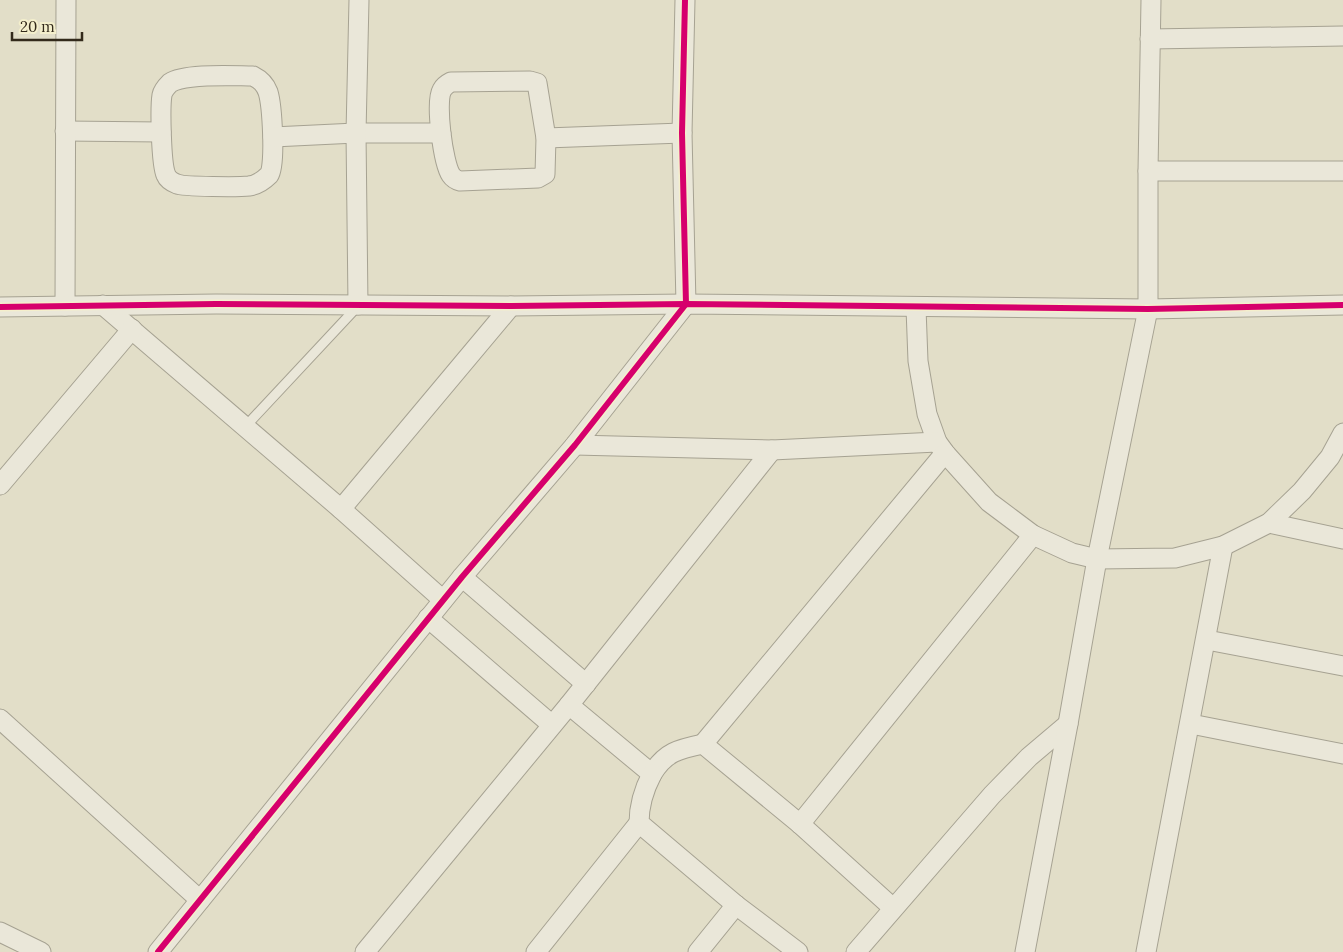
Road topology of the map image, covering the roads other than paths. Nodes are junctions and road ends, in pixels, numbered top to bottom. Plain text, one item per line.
1 (66, 0) edge
2 (359, 0) edge
3 (685, 0) edge
4 (1151, 0) edge
5 (1343, 36) edge
6 (1150, 39) junction
7 (65, 132) junction
8 (161, 132) junction
9 (356, 133) junction
10 (441, 133) junction
11 (682, 133) junction
12 (272, 137) junction
13 (546, 138) junction
14 (1148, 171) junction
15 (1343, 171) edge
16 (686, 304) junction
17 (358, 305) junction
18 (1343, 305) edge
19 (65, 306) junction
20 (103, 306) junction
21 (511, 306) junction
22 (0, 307) edge
23 (916, 308) junction
24 (1148, 309) junction
25 (132, 329) junction
26 (244, 428) junction
27 (1343, 433) edge
28 (575, 445) junction
29 (941, 448) junction
30 (772, 450) junction
31 (0, 485) edge
32 (341, 509) junction
33 (1269, 523) junction
34 (1033, 535) junction
35 (1343, 539) edge
36 (1224, 546) junction
37 (1097, 559) junction
38 (462, 576) junction
39 (443, 600) junction
40 (428, 618) junction
41 (1206, 640) junction
42 (1343, 666) edge
43 (586, 684) junction
44 (569, 705) junction
45 (0, 719) edge
46 (1068, 724) junction
47 (1191, 724) junction
48 (552, 725) junction
49 (703, 744) junction
50 (1343, 754) edge
51 (652, 774) junction
52 (639, 823) junction
53 (800, 824) junction
54 (200, 900) junction
55 (736, 905) junction
56 (893, 908) junction
57 (0, 932) edge
58 (41, 952) edge
59 (158, 952) edge
60 (365, 952) edge
61 (536, 952) edge
62 (698, 952) edge
63 (798, 952) edge
64 (856, 952) edge
65 (1025, 952) edge
66 (1146, 952) edge

1 - 7 street
2 - 9 street
3 - 11 street
4 - 6 street
5 - 6 street
6 - 14 street
7 - 8 street
7 - 19 street
8 - 12 street
8 - 12 street
9 - 10 street
9 - 12 street
9 - 17 street
10 - 13 street
10 - 13 street
11 - 13 street
11 - 16 street
14 - 15 street
14 - 24 street
16 - 21 street
16 - 23 street
16 - 28 street
17 - 20 street
17 - 21 street
17 - 26 lane
18 - 24 street
19 - 20 street
19 - 22 street
20 - 25 street
21 - 32 street
23 - 24 street
23 - 29 street
24 - 37 street
25 - 26 street
25 - 31 street
26 - 32 street
27 - 33 street
28 - 30 street
28 - 38 street
29 - 30 street
29 - 34 street
29 - 49 street
30 - 43 street
32 - 39 street
33 - 35 street
33 - 36 street
34 - 37 street
34 - 53 street
36 - 37 street
36 - 41 street
37 - 46 street
38 - 39 street
38 - 43 street
39 - 40 street
40 - 48 street
40 - 54 street
41 - 42 street
41 - 47 street
43 - 44 street
44 - 48 street
44 - 51 street
45 - 54 street
46 - 56 street
46 - 65 street
47 - 50 street
47 - 66 street
48 - 60 street
49 - 51 street
49 - 53 street
51 - 52 street
52 - 55 street
52 - 61 street
53 - 56 street
54 - 59 street
55 - 62 street
55 - 63 street
56 - 64 street
57 - 58 street

